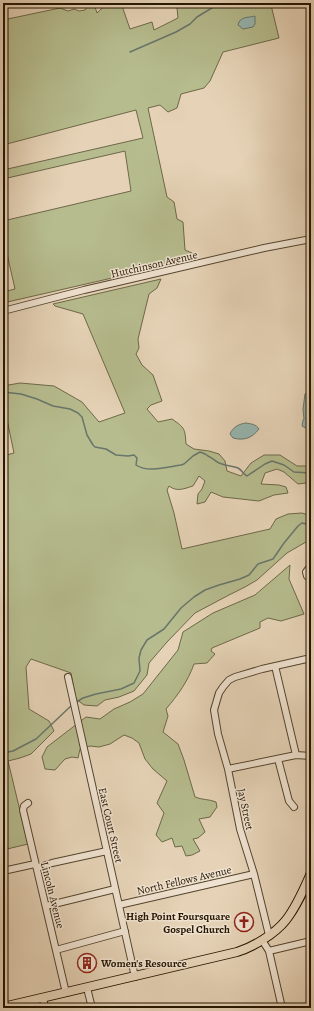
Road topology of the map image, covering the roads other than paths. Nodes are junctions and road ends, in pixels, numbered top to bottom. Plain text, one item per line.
1 (311, 239) edge
2 (3, 311) edge
3 (311, 567) edge
4 (311, 578) edge
5 (311, 658) edge
6 (275, 666) junction
7 (68, 677) dead end
8 (296, 755) junction
9 (311, 756) edge
10 (278, 759) junction
11 (228, 769) junction
12 (28, 803) dead end
13 (294, 808) dead end
14 (107, 851) junction
15 (36, 866) junction
16 (3, 871) edge
17 (311, 873) edge
18 (254, 874) junction
19 (115, 889) junction
20 (119, 905) junction
21 (46, 906) junction
22 (125, 931) junction
23 (265, 937) junction
24 (311, 941) edge
25 (56, 950) junction
26 (269, 951) junction
27 (135, 976) junction
28 (87, 988) junction
29 (66, 993) junction
30 (43, 998) junction
31 (3, 1007) edge
32 (45, 1008) edge
33 (92, 1008) edge
34 (282, 1008) edge

1 - 2 street, Hutchinson Avenue
3 - 4 street
5 - 6 street
6 - 8 street
6 - 11 street, Jay Street
7 - 14 street, East Court Street
8 - 9 street
8 - 10 street
10 - 11 street
10 - 13 street
11 - 18 street, Jay Street
12 - 15 street, Lincoln Avenue
14 - 15 street
14 - 19 street, East Court Street
15 - 16 street
15 - 21 street, Lincoln Avenue
17 - 23 main road
18 - 20 street, North Fellows Avenue
18 - 23 street, Jay Street
19 - 20 street, East Court Street
19 - 21 street
20 - 22 street, East Court Street
21 - 25 street, Lincoln Avenue
22 - 25 street
22 - 27 street, East Court Street
23 - 26 street, Jay Street
23 - 27 main road
24 - 26 street
25 - 29 street, Lincoln Avenue
26 - 34 street, Jay Street
27 - 28 main road
28 - 29 main road
28 - 33 street
29 - 30 main road
30 - 31 main road
30 - 32 street

